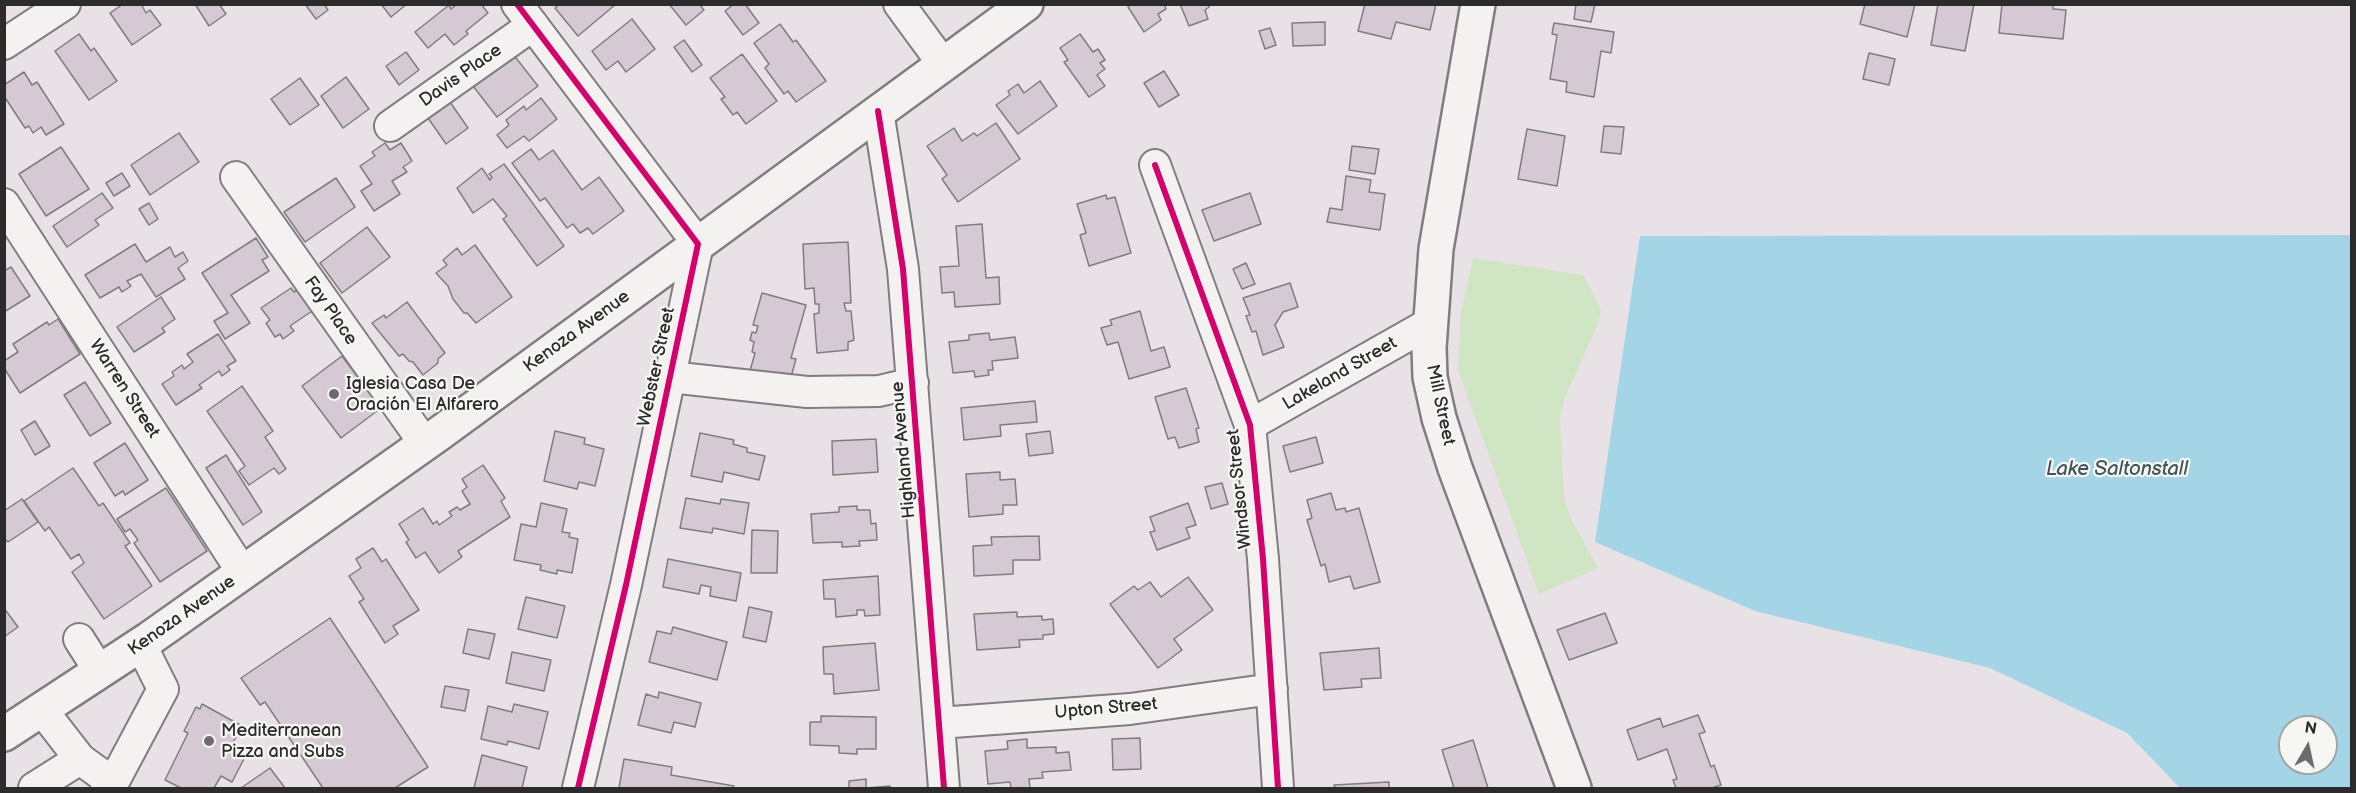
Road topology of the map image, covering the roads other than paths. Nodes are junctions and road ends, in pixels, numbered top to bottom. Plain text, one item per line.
1 (65, 4) edge
2 (899, 4) edge
3 (1026, 4) edge
4 (1477, 6) edge
5 (525, 15) edge
6 (4, 44) edge
7 (943, 64) junction
8 (878, 111) junction
9 (390, 126) dead end
10 (1155, 165) dead end
11 (236, 177) dead end
12 (4, 204) edge
13 (698, 244) junction
14 (1430, 323) junction
15 (670, 377) junction
16 (913, 383) junction
17 (1250, 425) junction
18 (425, 444) junction
19 (243, 573) junction
20 (79, 639) dead end
21 (141, 645) junction
22 (99, 672) junction
23 (1272, 689) junction
24 (42, 710) junction
25 (939, 723) junction
26 (4, 734) edge
27 (80, 759) junction
28 (109, 786) edge
29 (34, 789) edge
30 (578, 789) edge
31 (944, 789) edge
32 (1278, 789) edge
33 (1574, 789) edge

1 - 6 street
2 - 7 street
3 - 7 main road, Kenoza Avenue
4 - 14 main road, Mill Street
5 - 9 street, Davis Place
5 - 13 street
7 - 8 main road, Kenoza Avenue
8 - 13 main road, Kenoza Avenue
8 - 16 street, Highland Avenue
10 - 17 street, Windsor Street
11 - 18 street, Fay Place
12 - 19 street, Warren Street
13 - 15 street, Webster Street
13 - 18 main road, Kenoza Avenue
14 - 17 street, Lakeland Street
14 - 33 main road, Mill Street
15 - 16 street
15 - 30 street, Webster Street
16 - 25 street, Highland Avenue
17 - 23 street, Windsor Street
18 - 19 main road, Kenoza Avenue
19 - 21 main road, Kenoza Avenue
20 - 22 street
21 - 22 main road, Kenoza Avenue
21 - 28 street
22 - 24 main road, Kenoza Avenue
23 - 25 street, Upton Street
23 - 32 street, Windsor Street
24 - 26 main road, Kenoza Avenue
24 - 27 street
25 - 31 street, Highland Avenue
27 - 28 street
27 - 29 street

